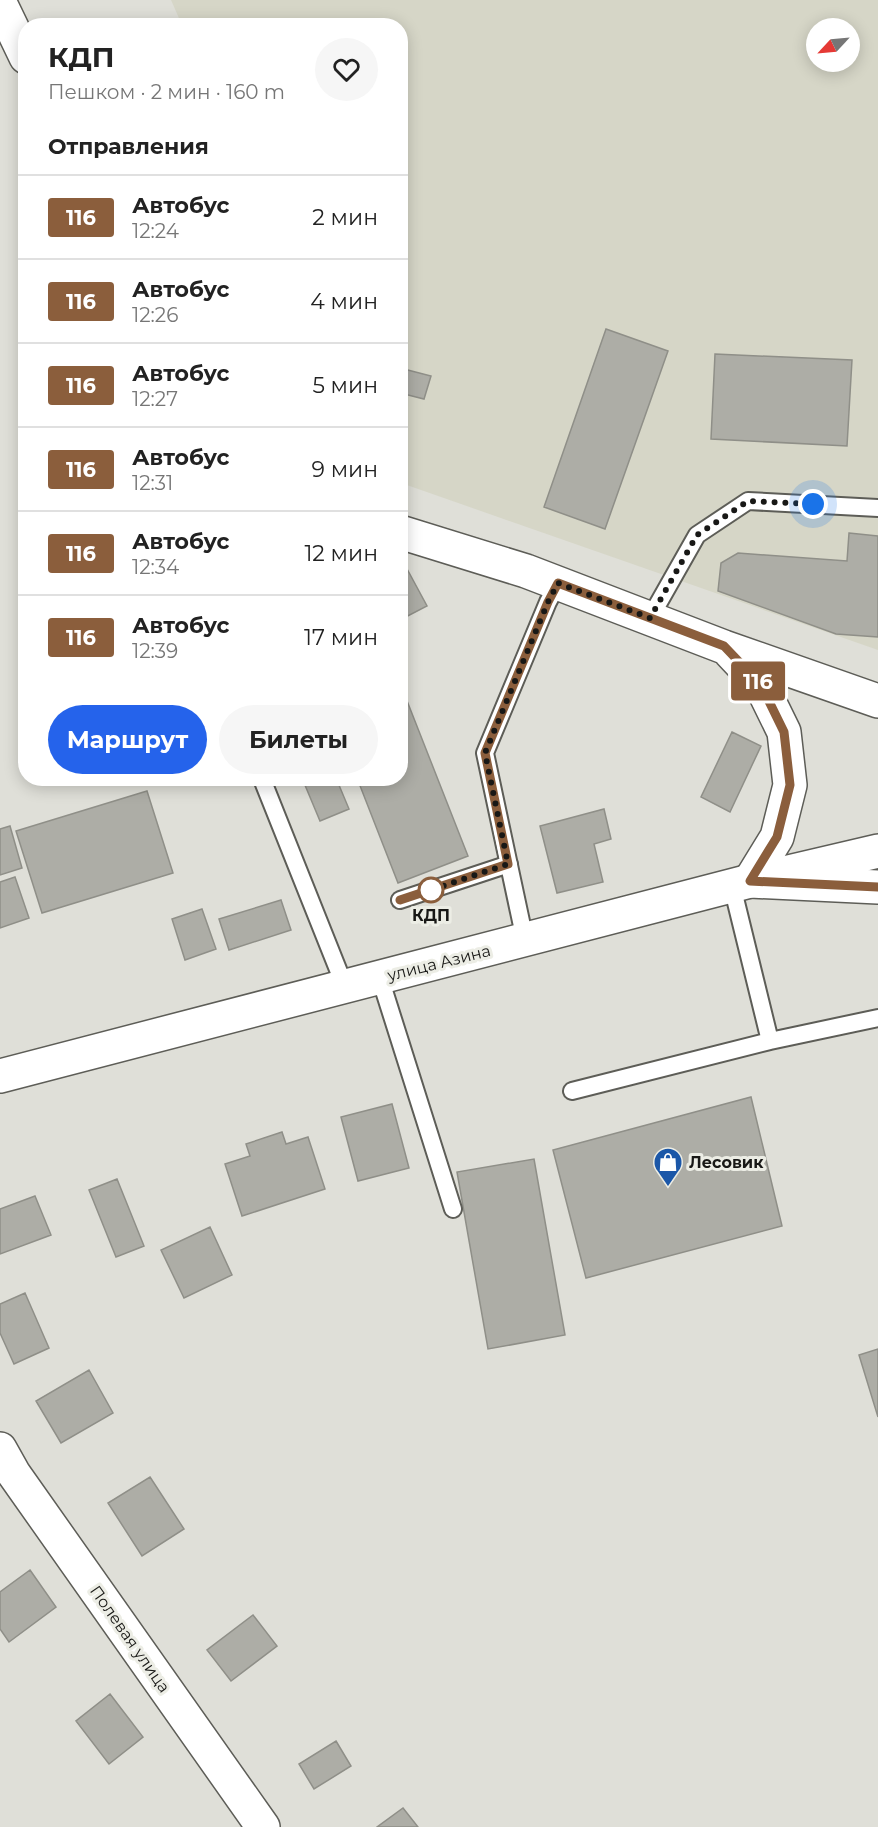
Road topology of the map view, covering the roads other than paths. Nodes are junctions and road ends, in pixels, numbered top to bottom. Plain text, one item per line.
1 (0, 3) edge
2 (18, 40) edge
3 (878, 508) edge
4 (408, 534) edge
5 (558, 583) junction
6 (650, 618) junction
7 (724, 646) junction
8 (878, 701) edge
9 (265, 786) edge
10 (878, 851) edge
11 (508, 864) junction
12 (741, 884) junction
13 (878, 887) edge
14 (400, 900) dead end
15 (525, 940) junction
16 (380, 978) junction
17 (345, 987) junction
18 (878, 1018) edge
19 (770, 1041) junction
20 (0, 1076) edge
21 (572, 1091) dead end
22 (453, 1209) dead end
23 (0, 1449) edge
24 (263, 1827) edge

1 - 2 main road
3 - 6 lane
4 - 5 main road
5 - 6 main road
5 - 11 lane
6 - 7 main road
7 - 8 main road
7 - 12 main road
9 - 17 lane
10 - 12 main road, улица Азина
11 - 14 lane
11 - 15 lane
12 - 13 main road
12 - 15 main road, улица Азина
12 - 19 lane
15 - 16 main road, улица Азина
16 - 17 main road, улица Азина
16 - 22 lane
17 - 20 main road, улица Азина
18 - 19 lane
19 - 21 lane
23 - 24 main road, Полевая улица

